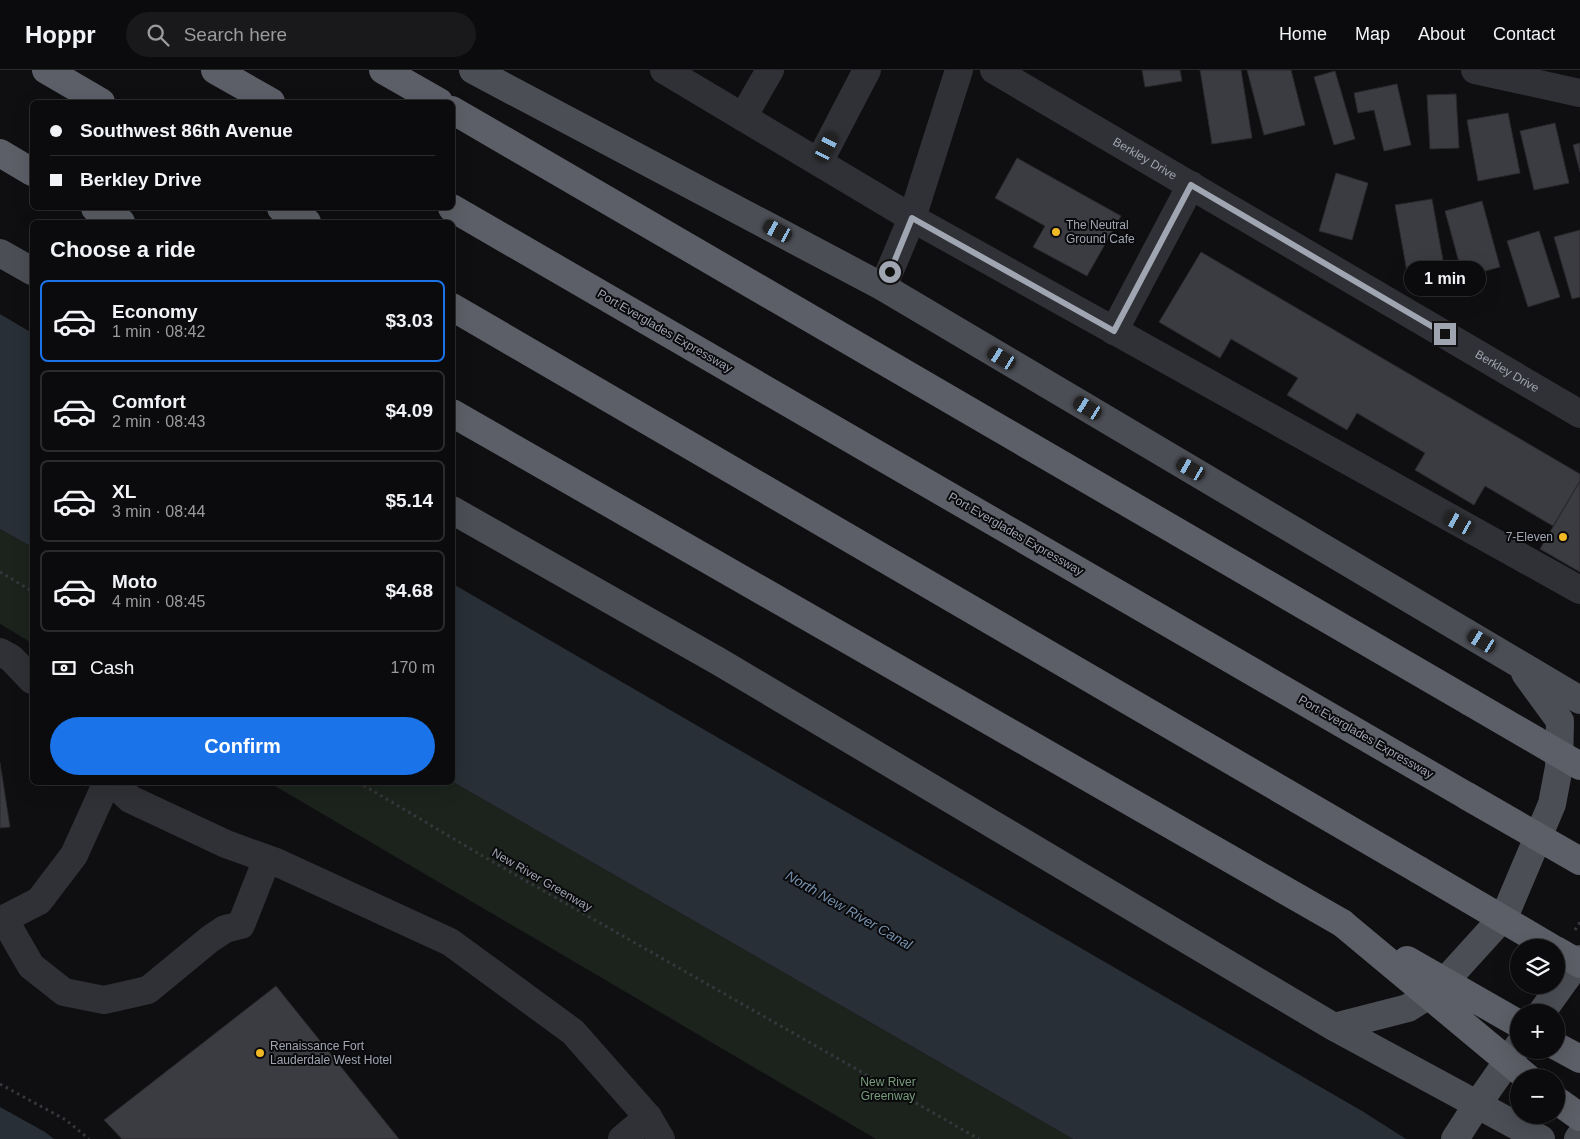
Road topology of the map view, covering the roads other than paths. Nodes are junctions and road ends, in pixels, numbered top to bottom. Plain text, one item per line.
1 (46, 70) edge
2 (215, 70) edge
3 (383, 70) edge
4 (473, 70) edge
5 (664, 70) edge
6 (770, 70) edge
7 (867, 70) edge
8 (959, 70) edge
9 (994, 70) edge
10 (1475, 70) edge
11 (1580, 94) edge
12 (98, 100) edge
13 (268, 100) edge
14 (436, 100) edge
15 (455, 112) edge
16 (743, 117) junction
17 (0, 153) edge
18 (819, 162) junction
19 (30, 171) edge
20 (1191, 185) junction
21 (99, 210) edge
22 (286, 210) edge
23 (455, 210) edge
24 (912, 218) junction
25 (117, 220) edge
26 (303, 220) edge
27 (0, 253) edge
28 (30, 270) edge
29 (883, 287) junction
30 (455, 309) edge
31 (1114, 331) junction
32 (1580, 414) edge
33 (455, 415) edge
34 (455, 512) edge
35 (1580, 590) edge
36 (0, 652) edge
37 (1517, 662) junction
38 (30, 678) edge
39 (1580, 700) edge
40 (1580, 766) edge
41 (105, 785) edge
42 (115, 785) edge
43 (267, 859) junction
44 (1580, 860) edge
45 (2, 920) edge
46 (1342, 924) junction
47 (1537, 939) edge
48 (1565, 955) edge
49 (1580, 959) edge
50 (1580, 964) edge
51 (1548, 1004) edge
52 (1510, 1019) edge
53 (1334, 1027) junction
54 (1565, 1051) edge
55 (1510, 1058) edge
56 (1580, 1059) edge
57 (1517, 1069) edge
58 (1477, 1105) junction
59 (1565, 1106) edge
60 (1580, 1117) edge
61 (654, 1128) edge
62 (622, 1139) edge
63 (1455, 1139) edge
64 (1541, 1139) edge

1 - 12 highway
2 - 13 highway
3 - 14 highway
4 - 29 main road
5 - 16 street
6 - 16 street
7 - 18 street
8 - 24 street
9 - 20 street, Berkley Drive
10 - 11 street
15 - 40 highway, bridge
16 - 18 street
17 - 19 highway
18 - 24 street
20 - 31 street
20 - 32 street, Berkley Drive
21 - 25 highway
22 - 26 highway
23 - 44 highway, Port Everglades Expressway, bridge
24 - 29 street
24 - 31 street
27 - 28 main road
29 - 37 main road
30 - 47 highway, bridge
31 - 35 street
33 - 46 highway
34 - 53 main road
36 - 38 street
37 - 39 main road
37 - 53 main road
41 - 45 street
42 - 43 street
43 - 45 street
43 - 61 street
46 - 52 highway, bridge
46 - 57 highway, bridge
48 - 50 highway, bridge
49 - 51 main road
53 - 58 main road
54 - 56 highway
55 - 58 main road
58 - 63 main road
58 - 64 main road
59 - 60 highway
61 - 62 street

